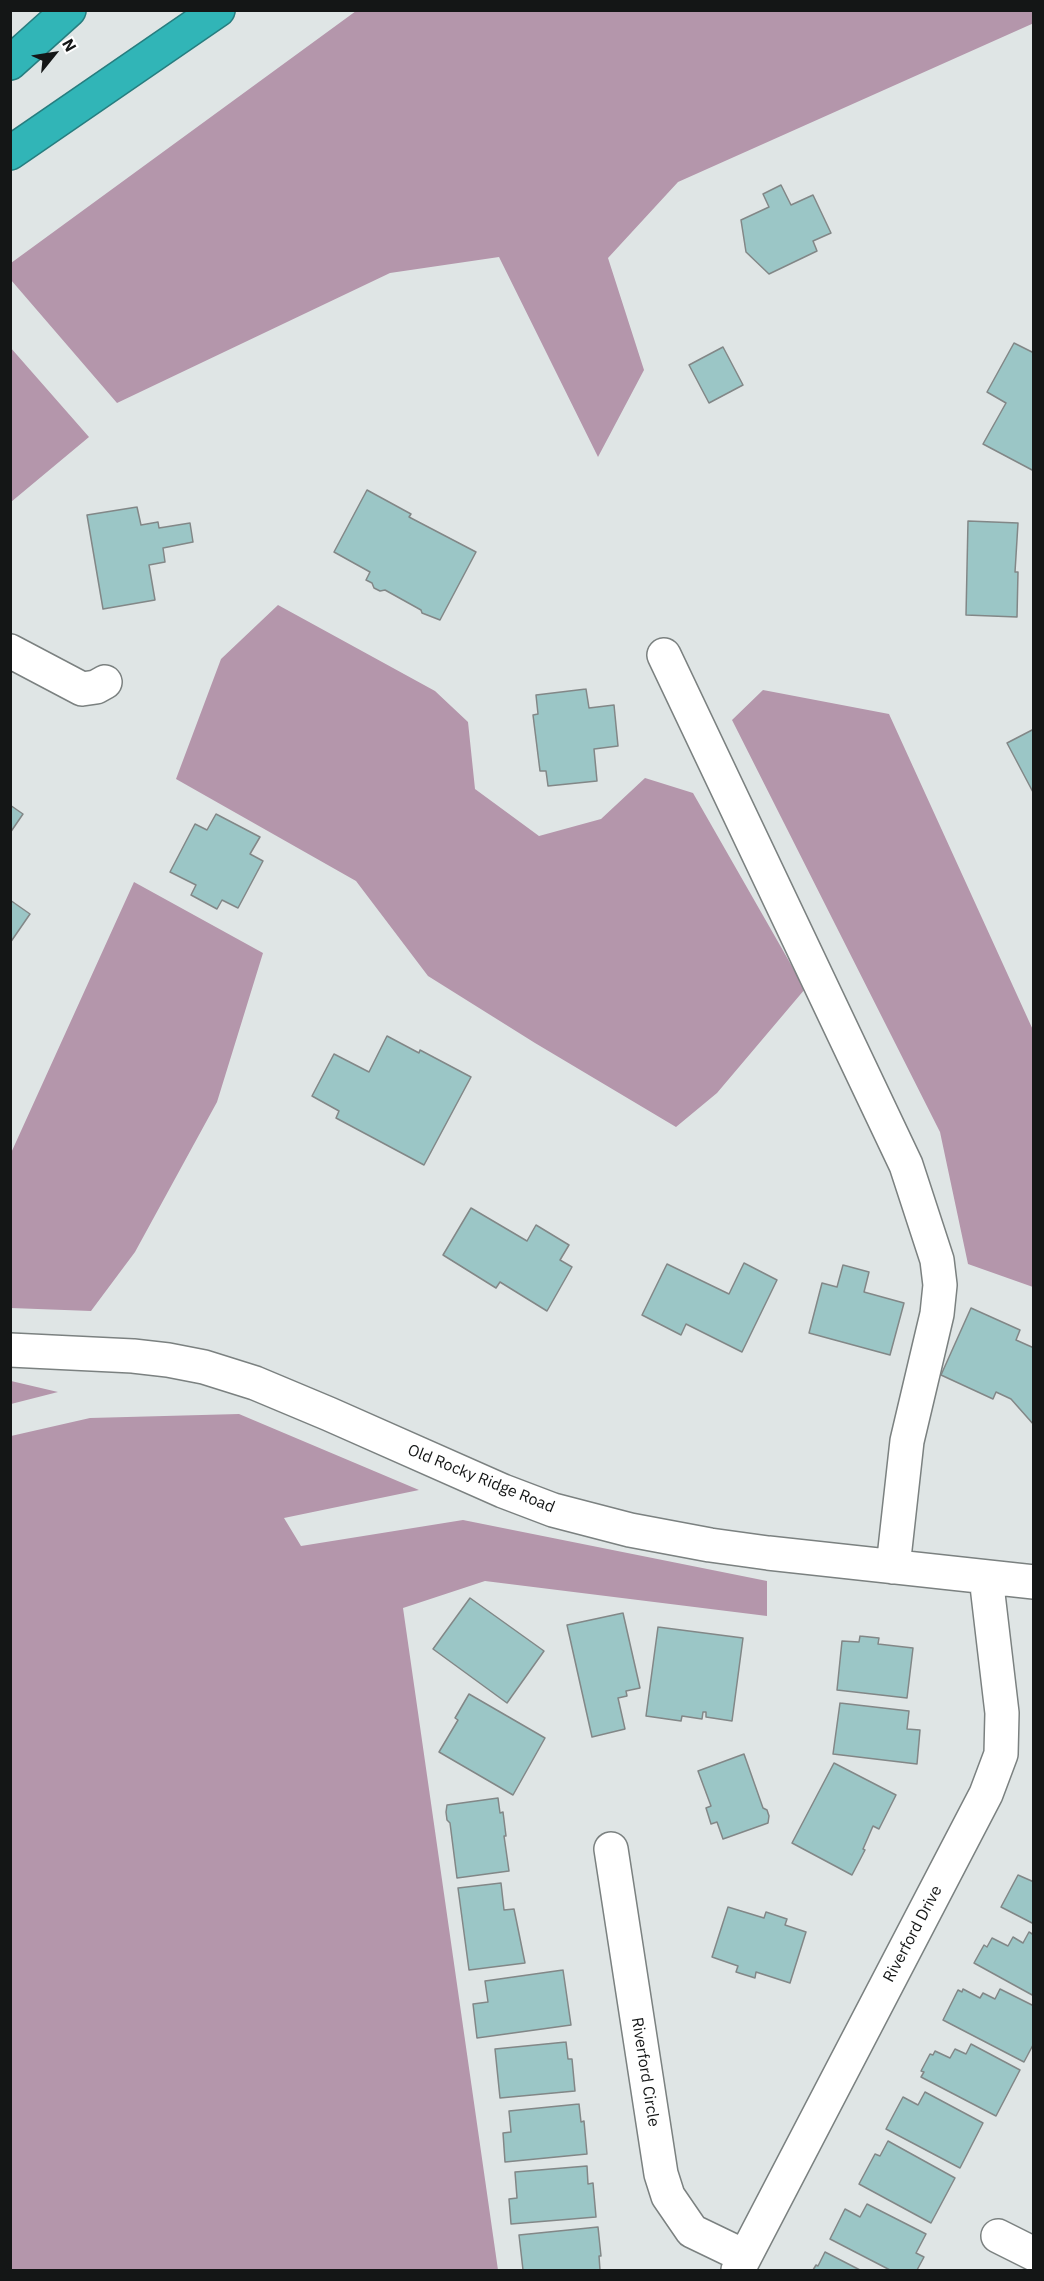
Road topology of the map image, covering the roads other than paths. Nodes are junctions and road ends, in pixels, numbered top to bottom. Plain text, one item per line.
1 (69, 10) edge
2 (218, 10) edge
3 (10, 63) edge
4 (10, 153) edge
5 (10, 651) edge
6 (664, 655) dead end
7 (105, 682) dead end
8 (10, 1350) edge
9 (893, 1567) junction
10 (987, 1577) junction
11 (1034, 1582) edge
12 (611, 1850) dead end
13 (998, 2236) dead end
14 (1034, 2254) edge
15 (741, 2264) edge

1 - 3 highway
2 - 4 highway
5 - 7 street
6 - 9 street
8 - 9 street, Old Rocky Ridge Road
9 - 10 street, Old Rocky Ridge Road
10 - 11 street, Old Rocky Ridge Road
10 - 15 street, Riverford Drive
12 - 15 street, Riverford Circle
13 - 14 street

